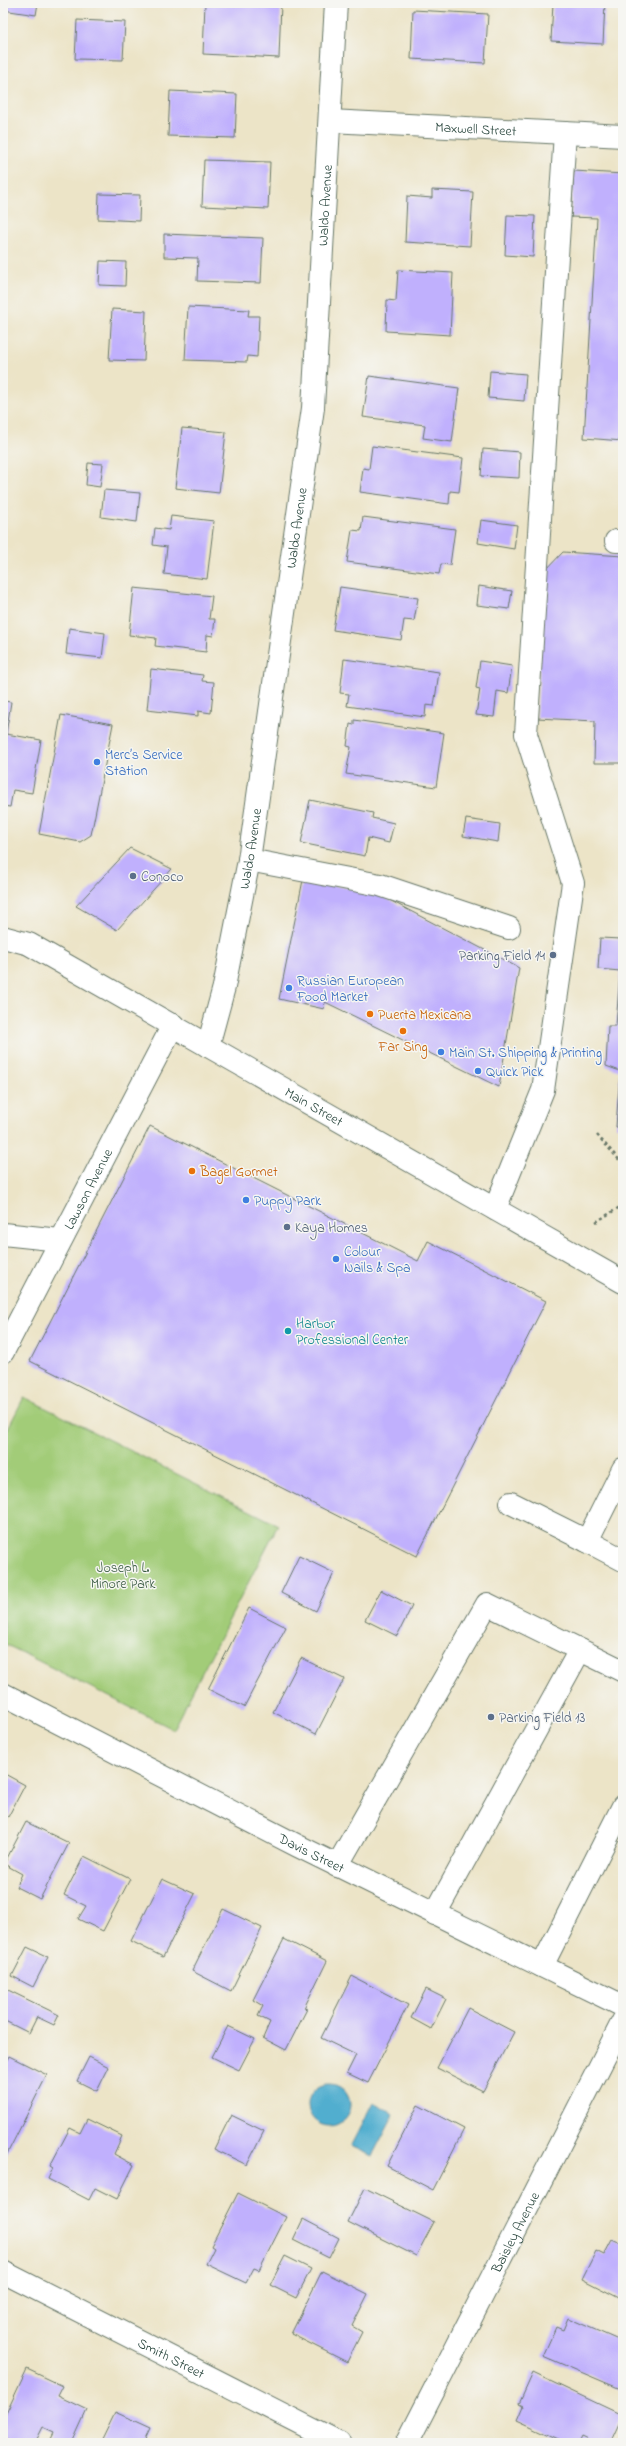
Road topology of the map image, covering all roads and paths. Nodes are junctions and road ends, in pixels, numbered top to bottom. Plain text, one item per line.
1 (336, 3) edge
2 (330, 121) junction
3 (565, 133) junction
4 (623, 136) edge
5 (249, 860) junction
6 (509, 928) dead end
7 (3, 937) edge
8 (173, 1026) junction
9 (208, 1046) junction
10 (597, 1135) dead end
11 (623, 1164) edge
12 (623, 1205) edge
13 (495, 1209) junction
14 (596, 1222) dead end
15 (3, 1234) edge
16 (60, 1240) junction
17 (623, 1282) edge
18 (3, 1352) edge
19 (623, 1469) edge
20 (511, 1503) dead end
21 (587, 1541) junction
22 (620, 1556) edge
23 (580, 1650) junction
24 (623, 1671) edge
25 (3, 1694) edge
26 (623, 1806) edge
27 (337, 1866) junction
28 (435, 1914) junction
29 (542, 1966) junction
30 (623, 2006) edge
31 (623, 2021) edge
32 (3, 2272) edge
33 (339, 2443) edge
34 (407, 2443) edge

1 - 2 street, Waldo Avenue
2 - 3 street, Maxwell Street
2 - 5 street, Waldo Avenue
3 - 4 street, Maxwell Street
3 - 13 street
5 - 6 street
5 - 9 street, Waldo Avenue
7 - 8 street, Main Street
8 - 9 street, Main Street
8 - 16 street, Lawson Avenue
9 - 13 street, Main Street
10 - 11 path
12 - 14 path
13 - 17 street, Main Street
15 - 16 street
16 - 18 street, Lawson Avenue
19 - 21 street
20 - 21 street
21 - 22 street
23 - 24 street
23 - 27 street
23 - 28 street
25 - 27 street, Davis Street
26 - 29 street
27 - 28 street, Davis Street
28 - 29 street, Davis Street
29 - 30 street, Davis Street
31 - 34 street, Baisley Avenue
32 - 33 street, Smith Street

